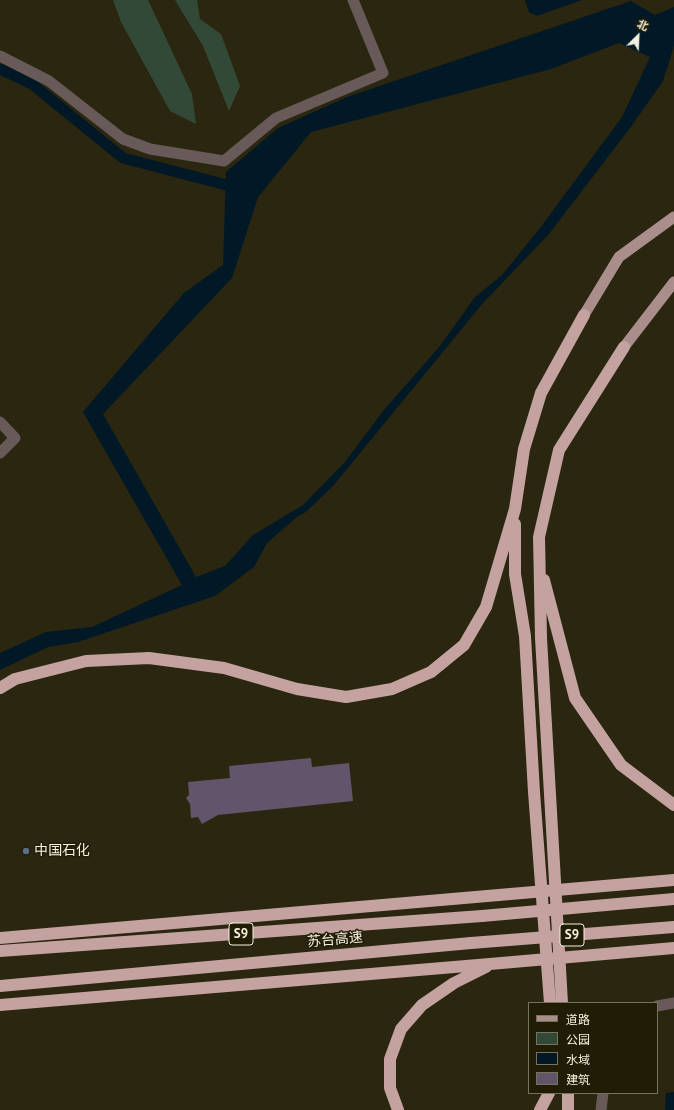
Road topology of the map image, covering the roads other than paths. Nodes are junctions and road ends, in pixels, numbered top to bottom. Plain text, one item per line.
1 (353, 0) edge
2 (0, 56) edge
3 (674, 217) edge
4 (674, 282) edge
5 (584, 315) joint
6 (624, 347) joint
7 (0, 422) edge
8 (0, 453) edge
9 (515, 509) junction
10 (539, 559) junction
11 (0, 688) edge
12 (674, 805) edge
13 (674, 880) edge
14 (674, 899) edge
15 (674, 927) edge
16 (0, 938) edge
17 (674, 948) edge
18 (0, 951) edge
19 (490, 964) junction
20 (0, 986) edge
21 (550, 1002) edge
22 (562, 1002) edge
23 (674, 1003) edge
24 (0, 1005) edge
25 (658, 1006) edge
26 (548, 1094) edge
27 (568, 1094) edge
28 (603, 1094) edge
29 (398, 1110) edge
30 (540, 1110) edge
31 (568, 1110) edge
32 (601, 1110) edge

1 - 2 street
3 - 5 main road
4 - 6 main road
5 - 9 highway
6 - 10 highway
7 - 8 street
9 - 11 highway
9 - 21 highway
10 - 12 highway
10 - 22 highway
13 - 16 highway, bridge
14 - 18 highway, 苏台高速 / S9, bridge
15 - 20 highway, 苏台高速 / S9, bridge
17 - 19 highway, bridge
19 - 24 highway
19 - 29 highway
23 - 25 street
26 - 30 highway
27 - 31 highway
28 - 32 street

